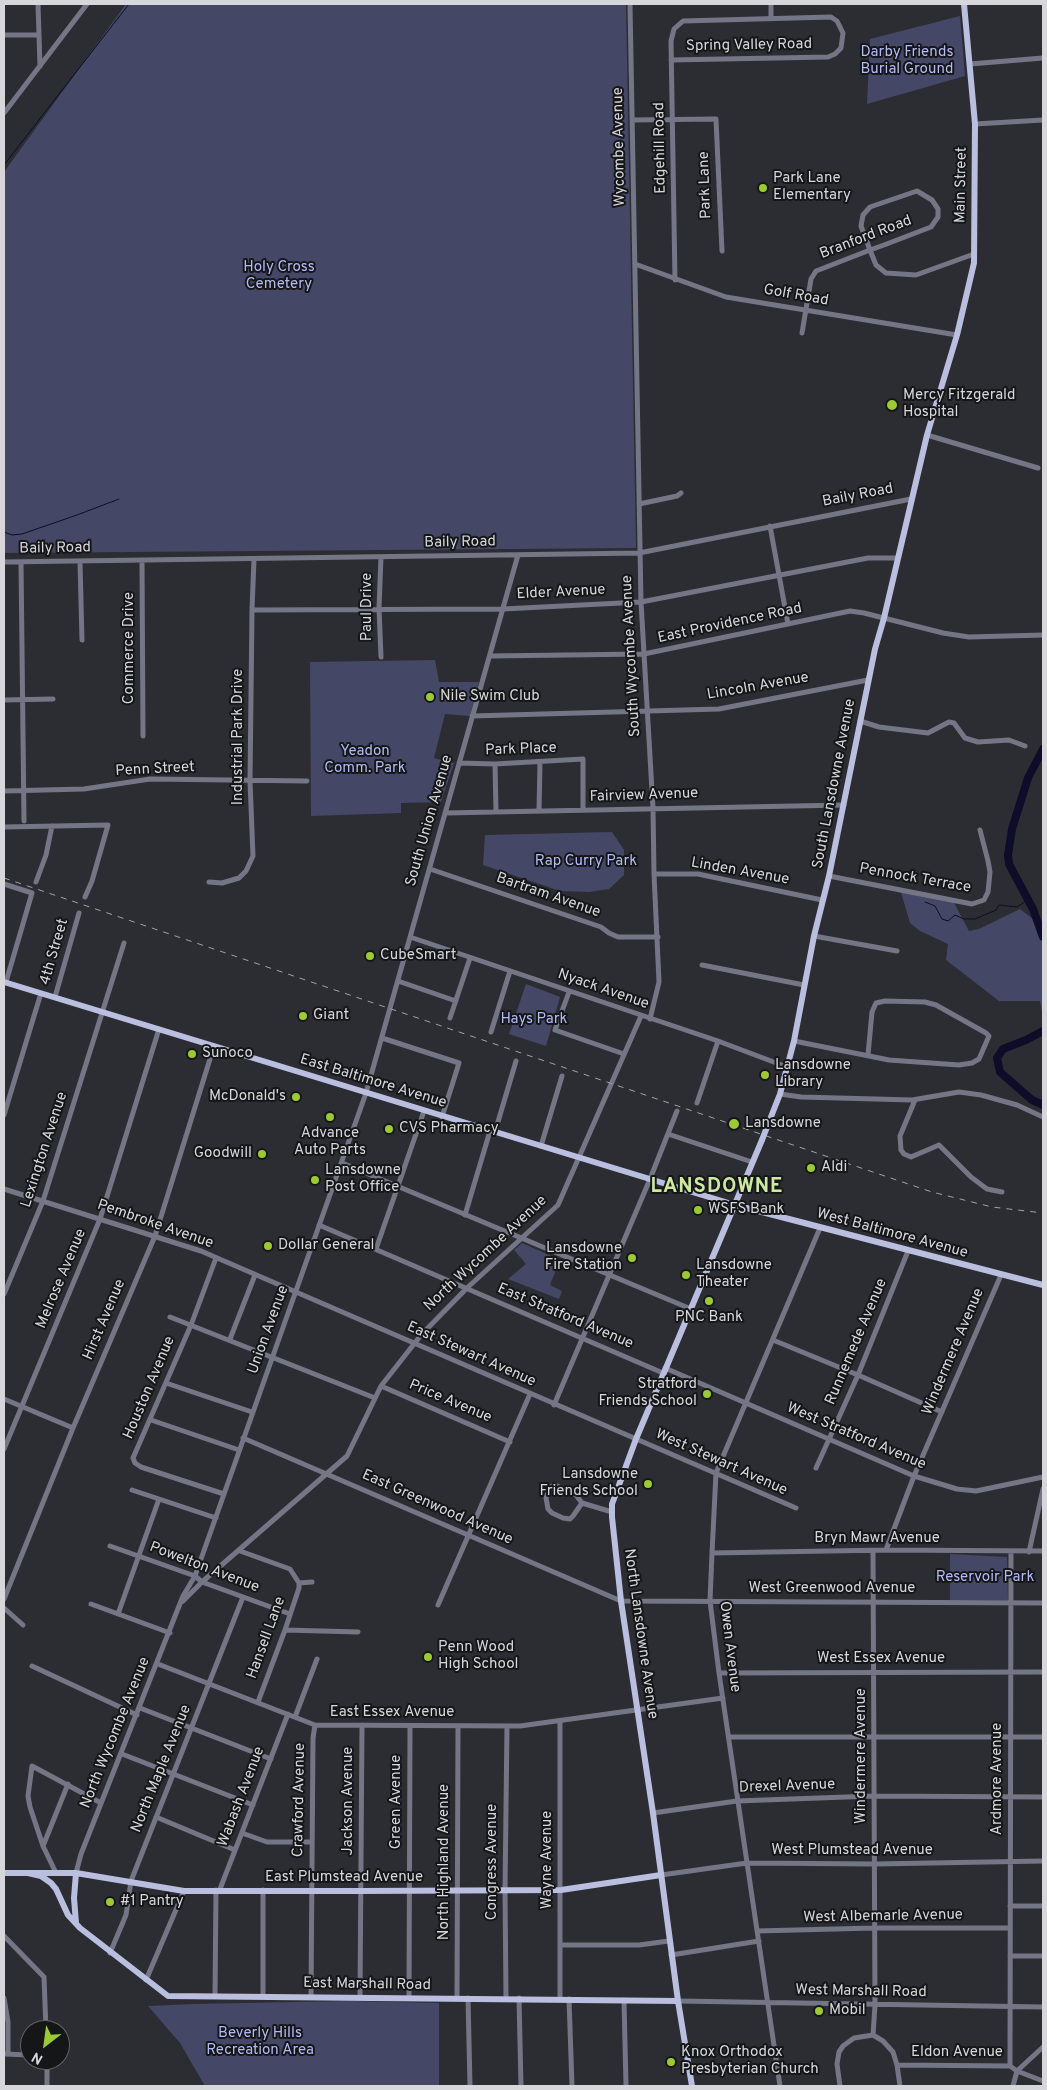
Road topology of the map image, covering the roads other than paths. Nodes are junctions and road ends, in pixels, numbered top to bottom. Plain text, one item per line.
1 (38, 4) edge
2 (87, 4) edge
3 (630, 4) edge
4 (771, 4) edge
5 (964, 4) edge
6 (771, 18) junction
7 (4, 35) edge
8 (38, 35) junction
9 (1043, 58) edge
10 (672, 60) junction
11 (970, 64) junction
12 (40, 66) junction
13 (4, 113) edge
14 (632, 120) junction
15 (673, 120) junction
16 (1043, 120) edge
17 (975, 124) junction
18 (870, 250) junction
19 (722, 251) dead end
20 (974, 254) junction
21 (634, 264) junction
22 (675, 280) junction
23 (635, 290) joint
24 (805, 310) junction
25 (802, 334) dead end
26 (957, 335) junction
27 (949, 364) joint
28 (927, 435) junction
29 (1038, 468) dead end
30 (681, 493) dead end
31 (911, 499) junction
32 (639, 504) junction
33 (770, 526) junction
34 (639, 553) junction
35 (518, 555) junction
36 (381, 557) junction
37 (898, 558) junction
38 (254, 559) junction
39 (142, 561) junction
40 (4, 562) edge
41 (21, 562) junction
42 (80, 562) junction
43 (779, 576) junction
44 (640, 602) junction
45 (379, 608) junction
46 (503, 609) junction
47 (252, 610) junction
48 (884, 618) junction
49 (788, 624) junction
50 (1043, 635) edge
51 (82, 640) dead end
52 (644, 654) junction
53 (490, 656) junction
54 (381, 657) dead end
55 (868, 680) junction
56 (4, 700) edge
57 (22, 700) junction
58 (53, 700) dead end
59 (648, 711) junction
60 (472, 716) junction
61 (860, 721) junction
62 (143, 736) dead end
63 (1024, 746) dead end
64 (540, 762) junction
65 (459, 763) junction
66 (495, 764) junction
67 (250, 781) junction
68 (308, 781) dead end
69 (24, 790) junction
70 (4, 791) edge
71 (844, 805) junction
72 (654, 808) junction
73 (584, 810) junction
74 (540, 811) junction
75 (445, 812) junction
76 (496, 812) junction
77 (24, 821) dead end
78 (52, 826) junction
79 (4, 827) edge
80 (980, 830) dead end
81 (430, 870) junction
82 (654, 874) junction
83 (830, 876) junction
84 (36, 882) dead end
85 (208, 882) dead end
86 (4, 884) edge
87 (85, 897) dead end
88 (822, 900) junction
89 (79, 913) dead end
90 (814, 936) junction
91 (658, 937) junction
92 (410, 938) junction
93 (124, 943) dead end
94 (897, 951) dead end
95 (470, 958) junction
96 (702, 965) dead end
97 (510, 971) junction
98 (398, 981) junction
99 (5, 982) edge
100 (804, 985) junction
101 (569, 992) junction
102 (41, 993) junction
103 (54, 997) junction
104 (456, 1001) junction
105 (102, 1012) junction
106 (641, 1016) junction
107 (450, 1018) dead end
108 (650, 1019) junction
109 (159, 1030) junction
110 (491, 1032) dead end
111 (382, 1038) junction
112 (718, 1041) junction
113 (794, 1041) junction
114 (214, 1046) junction
115 (624, 1054) junction
116 (868, 1055) junction
117 (516, 1061) dead end
118 (787, 1067) junction
119 (562, 1076) dead end
120 (366, 1093) junction
121 (780, 1094) junction
122 (915, 1100) junction
123 (696, 1103) dead end
124 (424, 1111) junction
125 (677, 1111) dead end
126 (4, 1116) edge
127 (442, 1116) junction
128 (1043, 1117) edge
129 (492, 1131) junction
130 (668, 1134) junction
131 (541, 1146) junction
132 (579, 1158) junction
133 (752, 1162) junction
134 (342, 1163) junction
135 (650, 1179) junction
136 (397, 1187) junction
137 (4, 1189) edge
138 (1002, 1192) dead end
139 (43, 1201) junction
140 (735, 1205) junction
141 (464, 1215) junction
142 (100, 1219) junction
143 (319, 1224) junction
144 (820, 1228) junction
145 (154, 1236) junction
146 (522, 1239) junction
147 (376, 1249) junction
148 (908, 1252) junction
149 (216, 1258) junction
150 (255, 1275) junction
151 (609, 1275) junction
152 (1000, 1275) junction
153 (1043, 1285) edge
154 (467, 1288) junction
155 (296, 1292) junction
156 (4, 1294) edge
157 (691, 1309) junction
158 (170, 1317) dead end
159 (191, 1325) junction
160 (230, 1339) junction
161 (582, 1339) junction
162 (773, 1340) junction
163 (414, 1343) junction
164 (272, 1357) junction
165 (664, 1371) junction
166 (858, 1375) junction
167 (166, 1383) junction
168 (381, 1386) junction
169 (530, 1394) junction
170 (375, 1398) junction
171 (4, 1399) edge
172 (746, 1404) junction
173 (554, 1405) junction
174 (22, 1406) junction
175 (252, 1412) junction
176 (942, 1412) junction
177 (151, 1420) junction
178 (73, 1428) junction
179 (243, 1438) junction
180 (636, 1439) junction
181 (830, 1439) junction
182 (510, 1442) junction
183 (4, 1449) edge
184 (239, 1450) junction
185 (816, 1468) dead end
186 (716, 1473) junction
187 (327, 1474) junction
188 (914, 1476) junction
189 (1043, 1477) edge
190 (1043, 1489) edge
191 (132, 1490) dead end
192 (224, 1494) junction
193 (159, 1499) junction
194 (582, 1503) junction
195 (796, 1508) dead end
196 (612, 1512) junction
197 (216, 1518) junction
198 (469, 1536) junction
199 (110, 1546) dead end
200 (886, 1550) junction
201 (240, 1551) junction
202 (873, 1551) junction
203 (1043, 1551) edge
204 (1011, 1552) junction
205 (1029, 1552) junction
206 (712, 1553) junction
207 (138, 1556) junction
208 (195, 1576) junction
209 (202, 1582) junction
210 (312, 1582) dead end
211 (299, 1583) junction
212 (243, 1597) junction
213 (4, 1598) edge
214 (622, 1601) junction
215 (710, 1601) junction
216 (1011, 1601) junction
217 (872, 1602) junction
218 (1043, 1603) edge
219 (91, 1604) dead end
220 (182, 1604) junction
221 (438, 1605) dead end
222 (4, 1608) edge
223 (290, 1612) junction
224 (118, 1614) junction
225 (23, 1625) dead end
226 (285, 1630) junction
227 (358, 1632) dead end
228 (170, 1633) junction
229 (317, 1659) dead end
230 (158, 1664) junction
231 (32, 1666) dead end
232 (874, 1671) junction
233 (1011, 1671) junction
234 (1043, 1672) edge
235 (719, 1673) junction
236 (209, 1683) junction
237 (723, 1698) junction
238 (258, 1702) junction
239 (140, 1708) junction
240 (637, 1710) junction
241 (288, 1714) junction
242 (137, 1715) junction
243 (295, 1717) junction
244 (560, 1722) junction
245 (315, 1725) junction
246 (362, 1725) junction
247 (410, 1726) junction
248 (458, 1726) junction
249 (507, 1726) junction
250 (191, 1728) junction
251 (1010, 1736) junction
252 (729, 1737) junction
253 (875, 1737) junction
254 (1043, 1737) edge
255 (122, 1754) junction
256 (271, 1760) junction
257 (173, 1774) junction
258 (68, 1784) junction
259 (873, 1796) junction
260 (1010, 1796) junction
261 (1043, 1797) edge
262 (737, 1801) junction
263 (101, 1803) junction
264 (253, 1805) junction
265 (653, 1813) junction
266 (156, 1817) junction
267 (242, 1833) junction
268 (312, 1842) junction
269 (43, 1846) junction
270 (235, 1850) junction
271 (1043, 1861) edge
272 (1010, 1862) junction
273 (747, 1863) junction
274 (875, 1864) junction
275 (4, 1873) edge
276 (28, 1873) junction
277 (56, 1873) junction
278 (76, 1873) junction
279 (661, 1875) junction
280 (131, 1881) junction
281 (218, 1890) junction
282 (263, 1890) junction
283 (312, 1890) junction
284 (409, 1890) junction
285 (561, 1890) junction
286 (184, 1891) junction
287 (362, 1891) junction
288 (457, 1891) junction
289 (505, 1891) junction
290 (1010, 1906) junction
291 (1043, 1906) edge
292 (80, 1928) junction
293 (874, 1928) junction
294 (1010, 1928) junction
295 (757, 1931) junction
296 (4, 1936) edge
297 (669, 1940) junction
298 (759, 1941) junction
299 (560, 1945) junction
300 (110, 1953) junction
301 (671, 1955) junction
302 (1010, 1956) junction
303 (1043, 1956) edge
304 (146, 1980) junction
305 (215, 1996) junction
306 (263, 1996) junction
307 (311, 1996) junction
308 (360, 1997) junction
309 (4, 1998) edge
310 (408, 1998) junction
311 (457, 1998) junction
312 (468, 1998) junction
313 (506, 1998) junction
314 (519, 1998) junction
315 (560, 1998) junction
316 (569, 1999) junction
317 (624, 2000) junction
318 (678, 2001) junction
319 (768, 2003) junction
320 (875, 2005) junction
321 (1010, 2006) junction
322 (1043, 2007) edge
323 (46, 2020) edge
324 (873, 2035) junction
325 (1043, 2047) edge
326 (6, 2054) edge
327 (20, 2055) edge
328 (897, 2065) junction
329 (1010, 2066) junction
330 (47, 2070) edge
331 (1017, 2071) junction
332 (1043, 2081) edge
333 (47, 2086) edge
334 (470, 2086) edge
335 (521, 2086) edge
336 (572, 2086) edge
337 (626, 2086) edge
338 (692, 2086) edge
339 (780, 2086) edge
340 (840, 2086) edge
341 (900, 2086) edge
342 (1013, 2086) edge

1 - 8 street
2 - 12 street
3 - 14 street, Wycombe Avenue
4 - 6 street
5 - 11 main road, Main Street
6 - 10 street, Edgehill Road
6 - 10 street, Spring Valley Road
7 - 8 street
8 - 12 street
9 - 11 street
10 - 15 street, Edgehill Road
11 - 17 main road, Main Street
12 - 13 street
14 - 15 street
14 - 21 street, Wycombe Avenue
15 - 19 street, Park Lane
15 - 22 street, Edgehill Road
16 - 17 street
17 - 20 main road, Main Street
18 - 18 street, Branford Road
18 - 20 street
18 - 24 street, Branford Road
20 - 26 main road, Main Street
21 - 22 street, Golf Road
21 - 23 street, Wycombe Avenue
22 - 24 street, Golf Road
23 - 32 street, South Wycombe Avenue
24 - 25 street, Branford Road
24 - 26 street, Golf Road
26 - 27 main road, Main Street
27 - 28 main road, South Lansdowne Avenue
28 - 29 street
28 - 31 main road, South Lansdowne Avenue
30 - 32 street
31 - 33 street, Baily Road
31 - 37 main road, South Lansdowne Avenue
32 - 34 street, South Wycombe Avenue
33 - 34 street, Baily Road
33 - 43 street
34 - 35 street, Baily Road
34 - 44 street, South Wycombe Avenue
35 - 36 street, Baily Road
35 - 46 street, South Union Avenue
36 - 38 street, Baily Road
36 - 45 street, Paul Drive
37 - 43 street, Elder Avenue
37 - 48 main road, South Lansdowne Avenue
38 - 39 street, Baily Road
38 - 47 street, Industrial Park Drive
39 - 42 street, Baily Road
39 - 62 street, Commerce Drive
40 - 41 street, Baily Road
41 - 42 street, Baily Road
41 - 57 street
42 - 51 street
43 - 44 street, Elder Avenue
43 - 49 street
44 - 46 street, Elder Avenue
44 - 52 street, South Wycombe Avenue
45 - 46 street, Elder Avenue
45 - 47 street, Elder Avenue
45 - 54 street, Paul Drive
46 - 53 street, South Union Avenue
47 - 67 street, Industrial Park Drive
48 - 49 street, East Providence Road
48 - 50 street, East Providence Road
48 - 55 main road, South Lansdowne Avenue
49 - 52 street, East Providence Road
52 - 53 street, East Providence Road
52 - 59 street, South Wycombe Avenue
53 - 60 street, South Union Avenue
55 - 59 street, Lincoln Avenue
55 - 61 main road, South Lansdowne Avenue
56 - 57 street
57 - 58 street
57 - 69 street
59 - 60 street, Lincoln Avenue
59 - 72 street, South Wycombe Avenue
60 - 65 street, South Union Avenue
61 - 63 street
61 - 71 main road, South Lansdowne Avenue
64 - 66 street, Park Place
64 - 73 street, Park Place
64 - 74 street
65 - 66 street, Park Place
65 - 75 street, South Union Avenue
66 - 76 street
67 - 68 street, Penn Street
67 - 69 street, Penn Street
67 - 85 street, Industrial Park Drive
69 - 70 street, Penn Street
69 - 77 street
71 - 72 street, Fairview Avenue
71 - 83 main road, South Lansdowne Avenue
72 - 73 street, Fairview Avenue
72 - 82 street, South Wycombe Avenue
73 - 74 street, Fairview Avenue
74 - 76 street, Fairview Avenue
75 - 76 street, Fairview Avenue
75 - 81 street, South Union Avenue
78 - 79 street
78 - 84 street
78 - 87 street
80 - 83 street, Pennock Terrace
81 - 91 street, Bartram Avenue
81 - 92 street, South Union Avenue
82 - 88 street, Linden Avenue
82 - 91 street, South Wycombe Avenue
83 - 88 main road, South Lansdowne Avenue
86 - 99 street
88 - 90 main road, South Lansdowne Avenue
89 - 103 street, 4th Street
90 - 94 street
90 - 100 main road, South Lansdowne Avenue
91 - 108 street, South Wycombe Avenue
92 - 95 street, Nyack Avenue
92 - 98 street, South Union Avenue
93 - 105 street, Lexington Avenue
95 - 97 street, Nyack Avenue
95 - 104 street
96 - 100 street
97 - 101 street, Nyack Avenue
97 - 110 street
98 - 104 street
98 - 111 street, South Union Avenue
99 - 102 main road, East Baltimore Avenue
100 - 113 main road, South Lansdowne Avenue
101 - 106 street, Nyack Avenue
101 - 115 street
102 - 103 main road, East Baltimore Avenue
102 - 126 street
103 - 105 main road, East Baltimore Avenue
104 - 107 street
105 - 109 main road, East Baltimore Avenue
105 - 139 street, Lexington Avenue
106 - 108 street, Nyack Avenue
106 - 115 street
108 - 112 street, Nyack Avenue
109 - 114 main road, East Baltimore Avenue
109 - 142 street, Melrose Avenue
111 - 120 street, South Union Avenue
111 - 127 street
112 - 118 street, Nyack Avenue
112 - 123 street
113 - 116 street
113 - 118 main road, South Lansdowne Avenue
114 - 120 main road, East Baltimore Avenue
114 - 145 street, Hirst Avenue
115 - 132 street
116 - 116 street
117 - 129 street
118 - 121 main road, South Lansdowne Avenue
119 - 131 street
120 - 124 main road, East Baltimore Avenue
120 - 134 street, Union Avenue
121 - 122 street
121 - 133 main road, South Lansdowne Avenue, bridge
122 - 128 street
122 - 138 street
124 - 127 main road, East Baltimore Avenue
124 - 136 street
125 - 130 street
127 - 129 main road, East Baltimore Avenue
129 - 131 main road, East Baltimore Avenue
129 - 141 street
130 - 133 street
130 - 135 street
131 - 132 main road, East Baltimore Avenue
132 - 135 main road, East Baltimore Avenue
132 - 146 street, North Wycombe Avenue
133 - 140 main road, South Lansdowne Avenue
134 - 136 street
134 - 143 street, Union Avenue
135 - 140 main road, East Baltimore Avenue
135 - 151 street
136 - 141 street
136 - 147 street
137 - 139 street, Pembroke Avenue
139 - 142 street, Pembroke Avenue
139 - 156 street, Lexington Avenue
140 - 144 main road, West Baltimore Avenue
140 - 157 main road, North Lansdowne Avenue
141 - 146 street
142 - 145 street, Pembroke Avenue
142 - 174 street, Melrose Avenue
143 - 147 street, East Stratford Avenue
143 - 155 street, Union Avenue
144 - 148 main road, West Baltimore Avenue
144 - 162 street, Owen Avenue
145 - 149 street, Pembroke Avenue
145 - 178 street, Hirst Avenue
146 - 151 street
146 - 154 street, North Wycombe Avenue
147 - 154 street, East Stratford Avenue
148 - 152 main road, West Baltimore Avenue
148 - 166 street, Runnemede Avenue
149 - 150 street, Pembroke Avenue
149 - 159 street, Houston Avenue
150 - 155 street, Pembroke Avenue
150 - 160 street
151 - 157 street
151 - 161 street
152 - 153 main road, West Baltimore Avenue
152 - 176 street, Windermere Avenue
154 - 161 street, East Stratford Avenue
154 - 163 street, North Wycombe Avenue
155 - 163 street, East Stewart Avenue
155 - 164 street, Union Avenue
157 - 165 main road, North Lansdowne Avenue
158 - 159 street
159 - 160 street
159 - 167 street, Houston Avenue
160 - 164 street
161 - 165 street, East Stratford Avenue
161 - 173 street
162 - 166 street
162 - 172 street, Owen Avenue
163 - 168 street, North Wycombe Avenue
163 - 169 street, East Stewart Avenue
164 - 170 street
164 - 175 street, Union Avenue
165 - 172 street, West Stratford Avenue
165 - 180 main road, North Lansdowne Avenue
166 - 176 street
166 - 181 street, Runnemede Avenue
167 - 175 street
167 - 177 street, Houston Avenue
168 - 170 street, North Wycombe Avenue
168 - 182 street, Price Avenue
169 - 173 street, East Stewart Avenue
169 - 182 street
170 - 187 street, North Wycombe Avenue
171 - 174 street
172 - 181 street, West Stratford Avenue
172 - 186 street, Owen Avenue
173 - 180 street, East Stewart Avenue
174 - 178 street
174 - 183 street, Melrose Avenue
175 - 179 street, Union Avenue
176 - 188 street, Windermere Avenue
177 - 184 street
177 - 192 street, Houston Avenue
178 - 213 street, Hirst Avenue
179 - 184 street, Union Avenue
179 - 187 street, East Greenwood Avenue
180 - 186 street, West Stewart Avenue
180 - 196 main road, North Lansdowne Avenue
181 - 185 street, Runnemede Avenue
181 - 188 street, West Stratford Avenue
182 - 198 street
184 - 192 street, Union Avenue
186 - 195 street, West Stewart Avenue
186 - 206 street, Owen Avenue
187 - 198 street, East Greenwood Avenue
187 - 201 street, North Wycombe Avenue
188 - 189 street, West Stratford Avenue
188 - 200 street, Windermere Avenue
190 - 205 street
191 - 193 street
192 - 197 street, Union Avenue
193 - 197 street
193 - 207 street
194 - 194 street
194 - 196 street
196 - 214 main road, North Lansdowne Avenue
197 - 208 street, Union Avenue
198 - 214 street, East Greenwood Avenue
198 - 221 street
199 - 207 street, Powelton Avenue
200 - 202 street, Bryn Mawr Avenue
200 - 204 street, Bryn Mawr Avenue
201 - 209 street, North Wycombe Avenue
201 - 211 street
202 - 206 street, Bryn Mawr Avenue
202 - 217 street, Windermere Avenue
203 - 205 street, Bryn Mawr Avenue
204 - 205 street, Bryn Mawr Avenue
204 - 216 street, Ardmore Avenue
206 - 215 street, Owen Avenue
207 - 208 street, Powelton Avenue
207 - 224 street
208 - 209 street, Powelton Avenue
208 - 220 street, North Wycombe Avenue
209 - 212 street, Powelton Avenue
209 - 220 street, North Wycombe Avenue
210 - 211 street
211 - 223 street, Hansell Lane
212 - 223 street, Powelton Avenue
212 - 236 street, North Maple Avenue
214 - 215 street, West Greenwood Avenue
214 - 240 main road, North Lansdowne Avenue
215 - 217 street, West Greenwood Avenue
215 - 235 street, Owen Avenue
216 - 217 street, West Greenwood Avenue
216 - 218 street, West Greenwood Avenue
216 - 233 street, Ardmore Avenue
217 - 232 street, Windermere Avenue
219 - 224 street
220 - 228 street, North Wycombe Avenue
222 - 225 street
223 - 226 street, Hansell Lane
224 - 228 street
226 - 227 street
226 - 238 street, Hansell Lane
228 - 230 street, North Wycombe Avenue
229 - 243 street
230 - 236 street, East Essex Avenue
230 - 239 street, North Wycombe Avenue
231 - 242 street
232 - 233 street, West Essex Avenue
232 - 235 street, West Essex Avenue
232 - 253 street, Windermere Avenue
233 - 234 street, West Essex Avenue
233 - 251 street, Ardmore Avenue
235 - 237 street, Owen Avenue
236 - 238 street, East Essex Avenue
236 - 250 street, North Maple Avenue
237 - 240 street
237 - 252 street, Owen Avenue
238 - 241 street, East Essex Avenue
239 - 242 street, North Wycombe Avenue
239 - 250 street
240 - 244 street, East Essex Avenue
240 - 265 main road, North Lansdowne Avenue
241 - 243 street, East Essex Avenue
241 - 256 street, Wabash Avenue
242 - 255 street, North Wycombe Avenue
243 - 245 street, East Essex Avenue
244 - 249 street, East Essex Avenue
244 - 285 street, Wayne Avenue
245 - 246 street, East Essex Avenue
245 - 268 street, Crawford Avenue
246 - 247 street, East Essex Avenue
246 - 287 street, Jackson Avenue
247 - 248 street, East Essex Avenue
247 - 284 street, Green Avenue
248 - 249 street, East Essex Avenue
248 - 288 street, North Highland Avenue
249 - 289 street, Congress Avenue
250 - 256 street
250 - 257 street, North Maple Avenue
251 - 253 street
251 - 254 street
251 - 260 street, Ardmore Avenue
252 - 253 street
252 - 262 street, Owen Avenue
253 - 259 street, Windermere Avenue
255 - 257 street
255 - 263 street, North Wycombe Avenue
256 - 264 street, Wabash Avenue
257 - 264 street
257 - 266 street, North Maple Avenue
258 - 263 street
258 - 269 street
258 - 269 street
259 - 260 street, Drexel Avenue
259 - 262 street, Drexel Avenue
259 - 274 street, Windermere Avenue
260 - 261 street, Drexel Avenue
260 - 272 street, Ardmore Avenue
262 - 265 street, Drexel Avenue
262 - 273 street, Owen Avenue
263 - 278 street, North Wycombe Avenue
264 - 267 street, Wabash Avenue
265 - 279 main road, North Lansdowne Avenue
266 - 270 street
266 - 280 street, North Maple Avenue
267 - 268 street
267 - 270 street, Wabash Avenue
268 - 283 street, Crawford Avenue
269 - 277 street
270 - 281 street, Wabash Avenue
271 - 272 street, West Plumstead Avenue
272 - 274 street, West Plumstead Avenue
272 - 290 street, Ardmore Avenue
273 - 274 street, West Plumstead Avenue
273 - 279 street, West Plumstead Avenue
273 - 295 street, Owen Avenue
274 - 293 street, Windermere Avenue
275 - 276 main road, East Plumstead Avenue
276 - 277 main road, East Plumstead Avenue
276 - 292 main road, East Marshall Road
277 - 278 main road, East Plumstead Avenue
278 - 280 main road, East Plumstead Avenue
278 - 292 main road
279 - 285 main road, East Plumstead Avenue
279 - 297 main road, North Lansdowne Avenue
280 - 286 main road, East Plumstead Avenue
280 - 300 street, North Maple Avenue
281 - 282 main road, East Plumstead Avenue
281 - 286 main road, East Plumstead Avenue
281 - 305 street
282 - 283 main road, East Plumstead Avenue
282 - 306 street
283 - 287 main road, East Plumstead Avenue
283 - 307 street, Crawford Avenue
284 - 287 main road, East Plumstead Avenue
284 - 288 main road, East Plumstead Avenue
284 - 310 street, Green Avenue
285 - 289 main road, East Plumstead Avenue
285 - 299 street, Wayne Avenue
286 - 304 street
287 - 308 street, Jackson Avenue
288 - 289 main road, East Plumstead Avenue
288 - 311 street, North Highland Avenue
289 - 313 street, Congress Avenue
290 - 291 street
290 - 294 street, Ardmore Avenue
292 - 300 main road, East Marshall Road
293 - 294 street, West Albemarle Avenue
293 - 295 street, West Albemarle Avenue
293 - 320 street, Windermere Avenue
294 - 302 street, Ardmore Avenue
295 - 298 street, Owen Avenue
296 - 323 street
297 - 299 street
297 - 301 main road, North Lansdowne Avenue
298 - 301 street
298 - 319 street, Owen Avenue
299 - 315 street, Wayne Avenue
300 - 304 main road, East Marshall Road
301 - 318 main road, North Lansdowne Avenue
302 - 303 street
302 - 321 street, Ardmore Avenue
304 - 305 main road, East Marshall Road
305 - 306 main road, East Marshall Road
306 - 307 main road, East Marshall Road
307 - 308 main road, East Marshall Road
308 - 310 main road, East Marshall Road
309 - 326 street
310 - 311 main road, East Marshall Road
311 - 312 main road, East Marshall Road
312 - 313 main road, East Marshall Road
312 - 334 street
313 - 314 main road, East Marshall Road
314 - 315 main road, East Marshall Road
314 - 335 street
315 - 316 main road, East Marshall Road
316 - 317 main road, East Marshall Road
316 - 336 street
317 - 318 main road, East Marshall Road
317 - 337 street
318 - 319 street, West Marshall Road
318 - 338 main road, North Lansdowne Avenue
319 - 320 street, West Marshall Road
319 - 339 street, Owen Avenue
320 - 321 street, West Marshall Road
320 - 324 street, Windermere Avenue
321 - 322 street, West Marshall Road
321 - 329 street, Ardmore Avenue
324 - 328 street
324 - 340 street
325 - 331 street
326 - 327 street
328 - 329 street, Eldon Avenue
328 - 341 street
329 - 331 street, Eldon Avenue
330 - 333 street
331 - 332 street, Eldon Avenue
331 - 342 street

